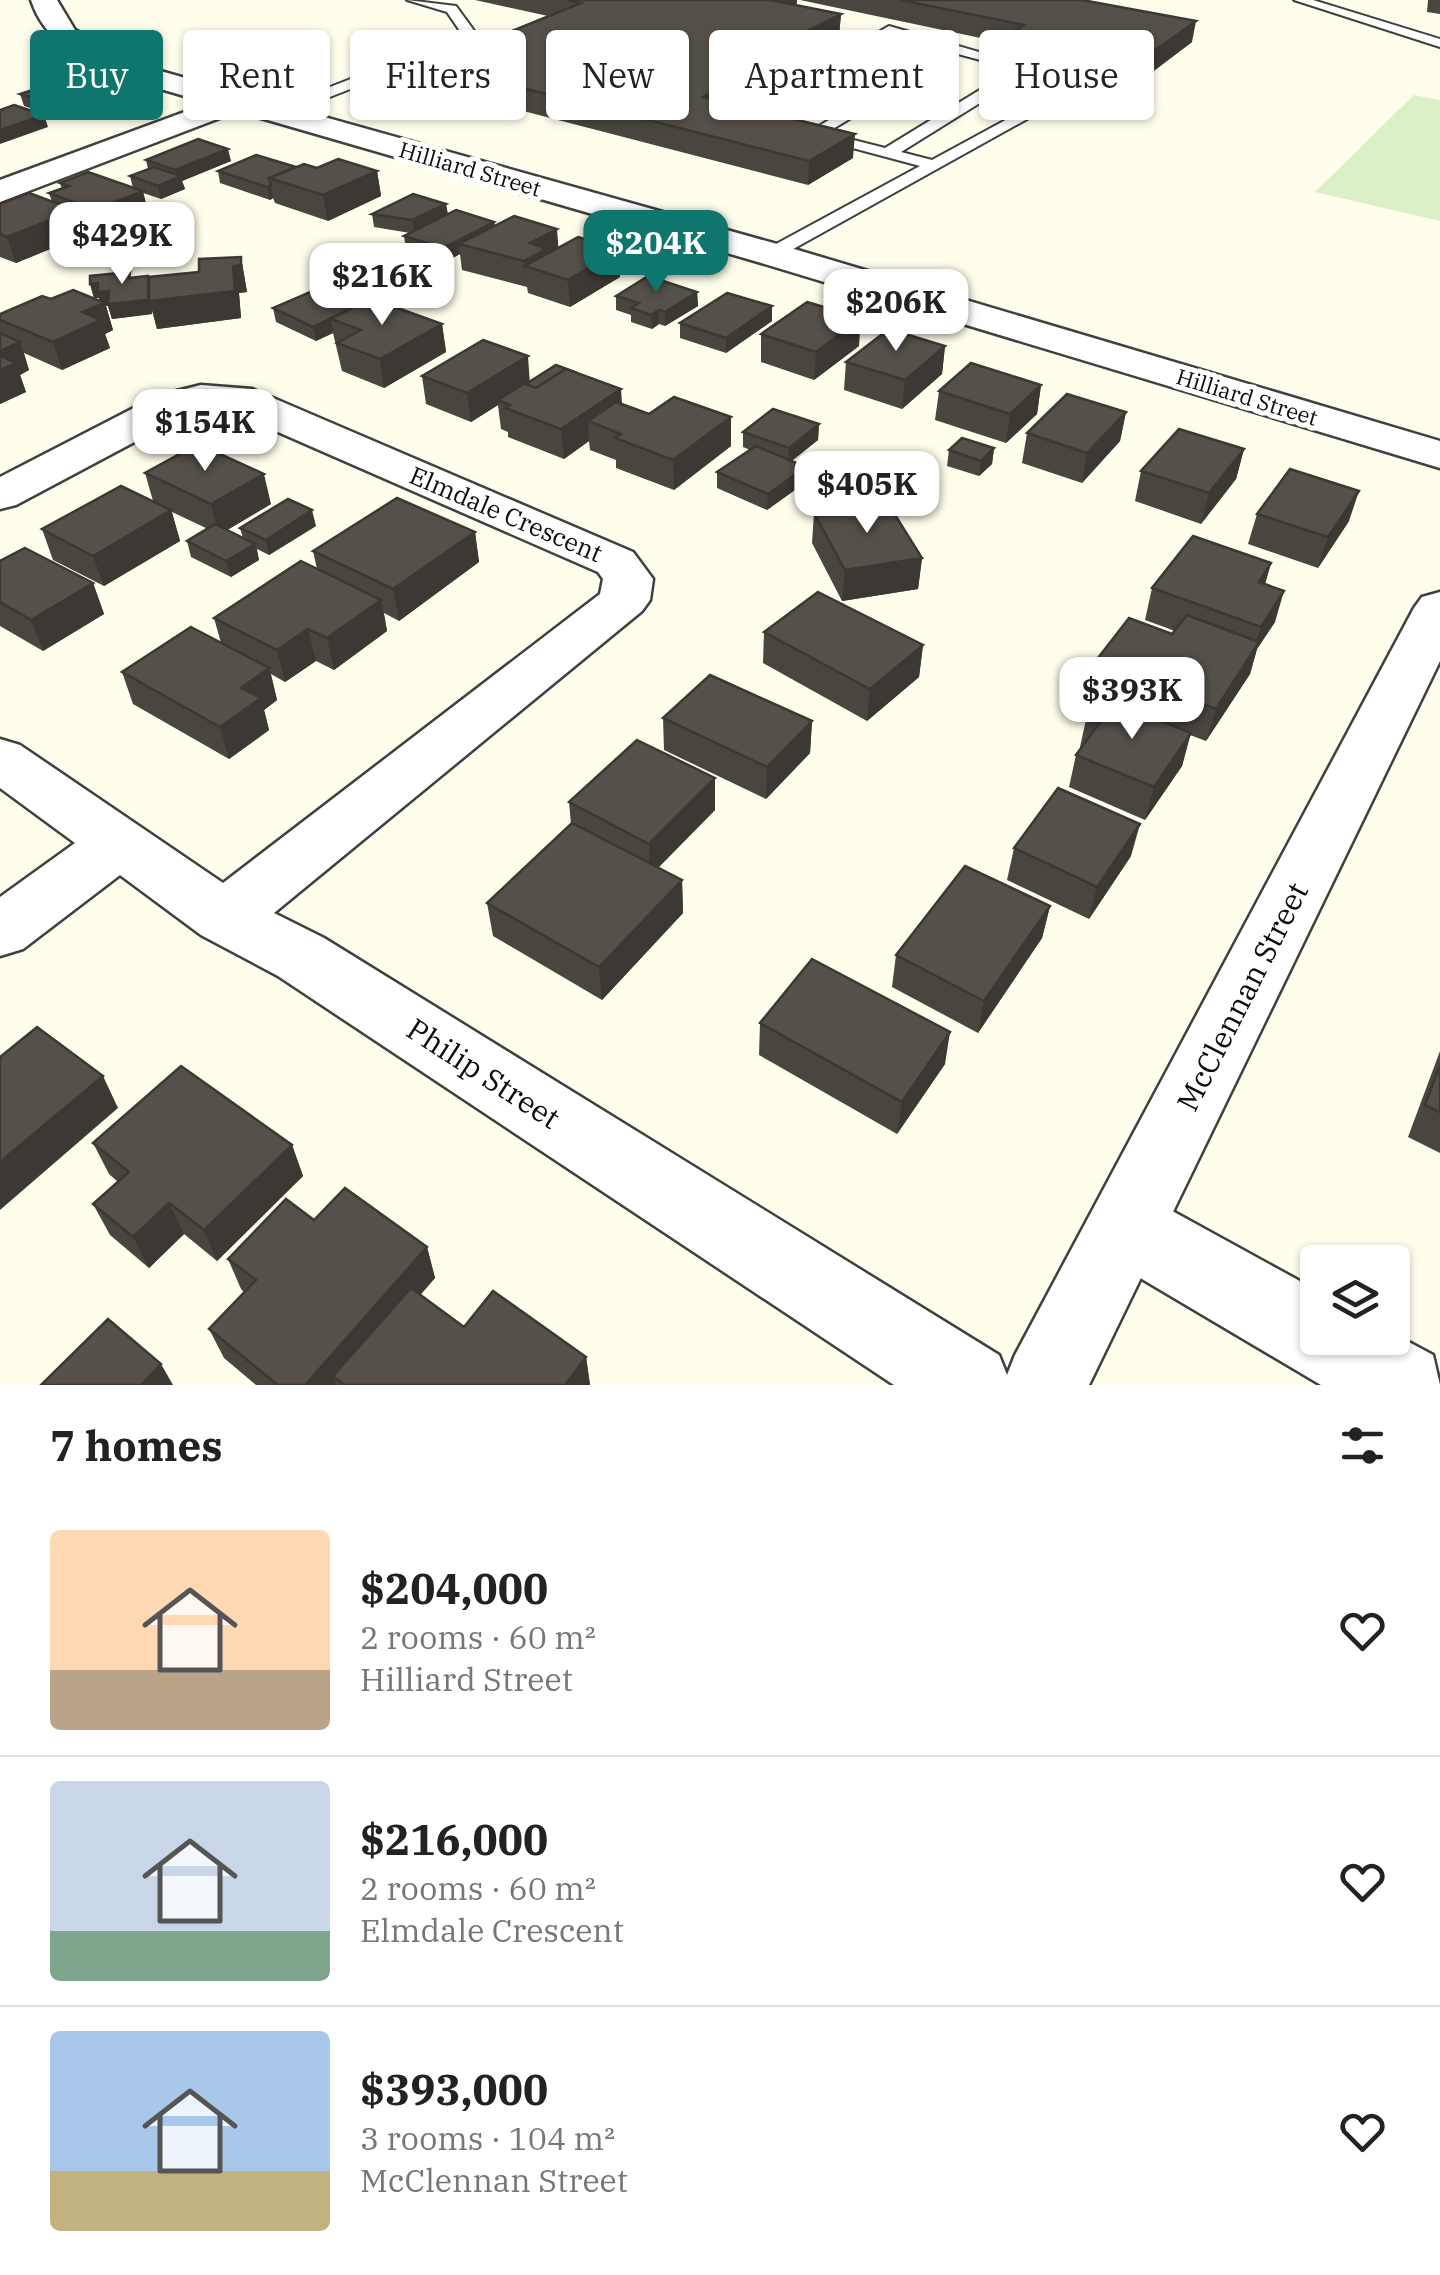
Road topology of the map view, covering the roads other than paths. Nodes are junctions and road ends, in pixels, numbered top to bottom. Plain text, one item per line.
1 (44, 0) edge
2 (412, 0) edge
3 (1300, 0) edge
4 (1440, 43) edge
5 (183, 86) edge
6 (330, 93) edge
7 (979, 97) edge
8 (189, 120) edge
9 (297, 120) edge
10 (754, 120) edge
11 (837, 120) edge
12 (1018, 120) edge
13 (777, 126) edge
14 (794, 130) edge
15 (812, 135) junction
16 (887, 154) junction
17 (934, 166) junction
18 (0, 192) edge
19 (771, 254) junction
20 (1440, 454) edge
21 (0, 496) edge
22 (1440, 608) edge
23 (0, 758) edge
24 (121, 842) junction
25 (224, 917) junction
26 (0, 931) edge
27 (1126, 1227) junction
28 (1300, 1327) edge
29 (1350, 1355) edge
30 (969, 1385) edge
31 (1045, 1385) edge
32 (1403, 1385) edge

1 - 5 street, Hilliard Street
2 - 6 lane
3 - 4 lane
7 - 16 lane
8 - 18 street
9 - 19 street, Hilliard Street
10 - 13 lane
11 - 15 lane
12 - 17 lane
14 - 15 lane
15 - 16 lane
16 - 17 lane
17 - 19 lane
19 - 20 street, Hilliard Street
21 - 25 street, Elmdale Crescent
22 - 27 street, McClennan Street
23 - 24 street, Philip Street
24 - 25 street, Philip Street
24 - 26 street
25 - 30 street, Philip Street
27 - 28 street
27 - 31 street, McClennan Street
29 - 32 street

